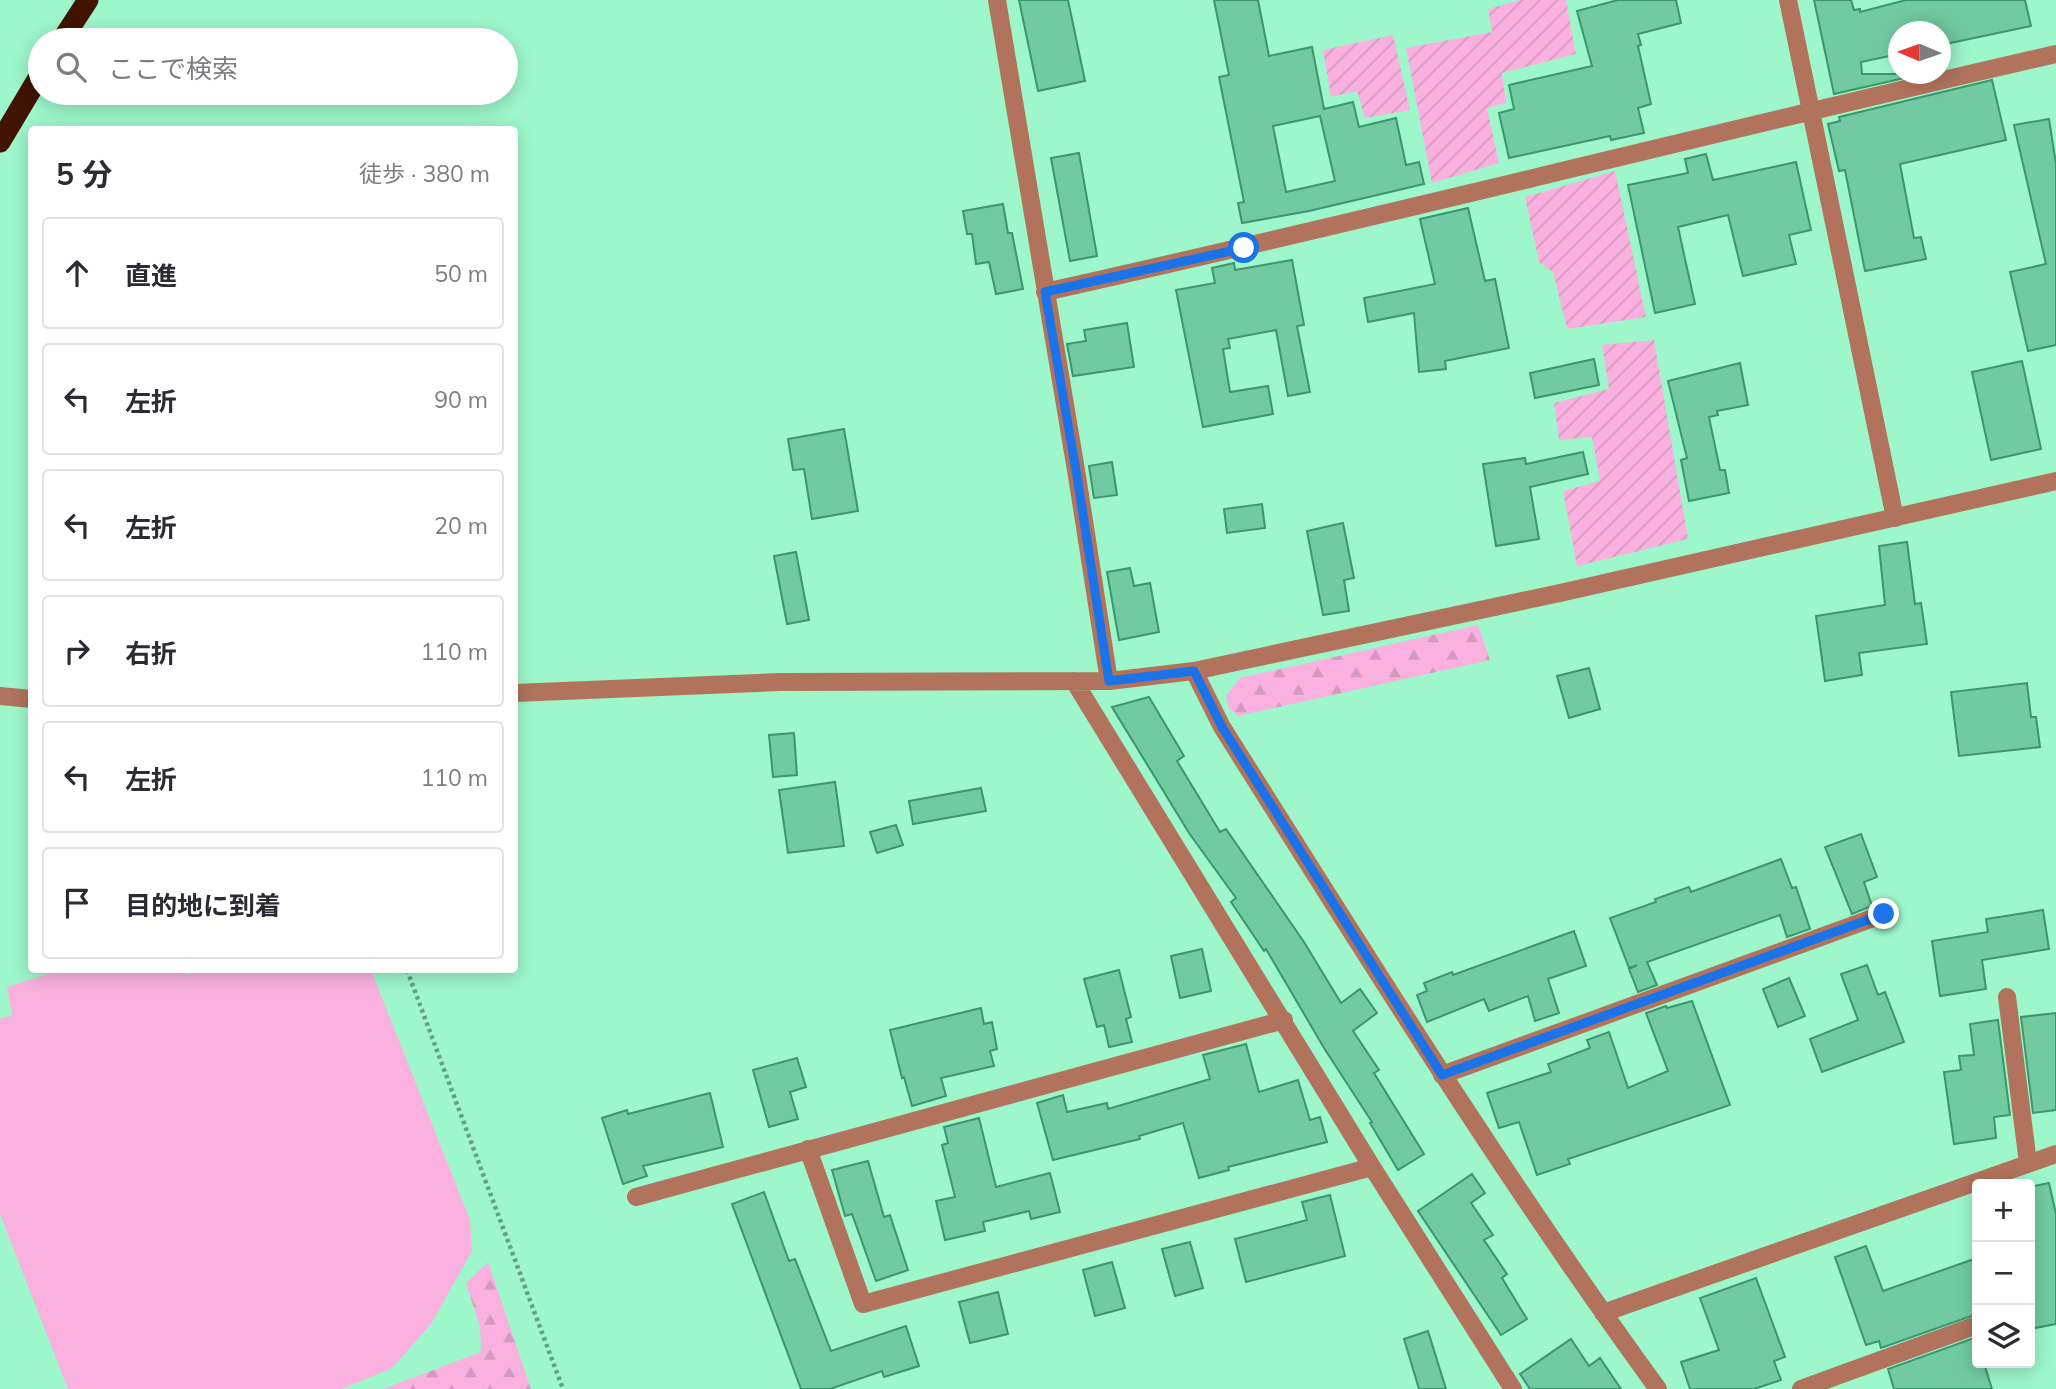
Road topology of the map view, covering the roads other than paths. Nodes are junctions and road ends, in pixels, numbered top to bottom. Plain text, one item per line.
1 (88, 0) edge
2 (997, 0) edge
3 (1788, 0) edge
4 (70, 28) edge
5 (2056, 54) edge
6 (28, 95) edge
7 (1811, 110) junction
8 (0, 142) edge
9 (1045, 292) junction
10 (2056, 481) edge
11 (1895, 518) junction
12 (1194, 671) junction
13 (1074, 681) junction
14 (1109, 681) junction
15 (518, 693) edge
16 (0, 696) edge
17 (28, 699) edge
18 (1884, 914) dead end
19 (2007, 997) dead end
20 (1284, 1020) junction
21 (1442, 1075) junction
22 (808, 1149) junction
23 (2056, 1154) edge
24 (2028, 1163) junction
25 (1373, 1167) junction
26 (636, 1197) dead end
27 (1603, 1313) junction
28 (1972, 1327) edge
29 (1513, 1389) edge
30 (1658, 1389) edge
31 (1801, 1389) edge

1 - 4 highway
2 - 9 street
3 - 7 street
5 - 7 street
6 - 8 highway
7 - 9 street
7 - 11 street
9 - 14 street
10 - 11 street
11 - 12 street
12 - 14 street
12 - 21 street
13 - 14 street
13 - 15 street
13 - 20 street
16 - 17 street
18 - 21 street
19 - 24 street
20 - 22 street
20 - 25 street
21 - 27 street
22 - 25 street
22 - 26 street
23 - 24 street
24 - 27 street
25 - 29 street
27 - 30 street
28 - 31 street

